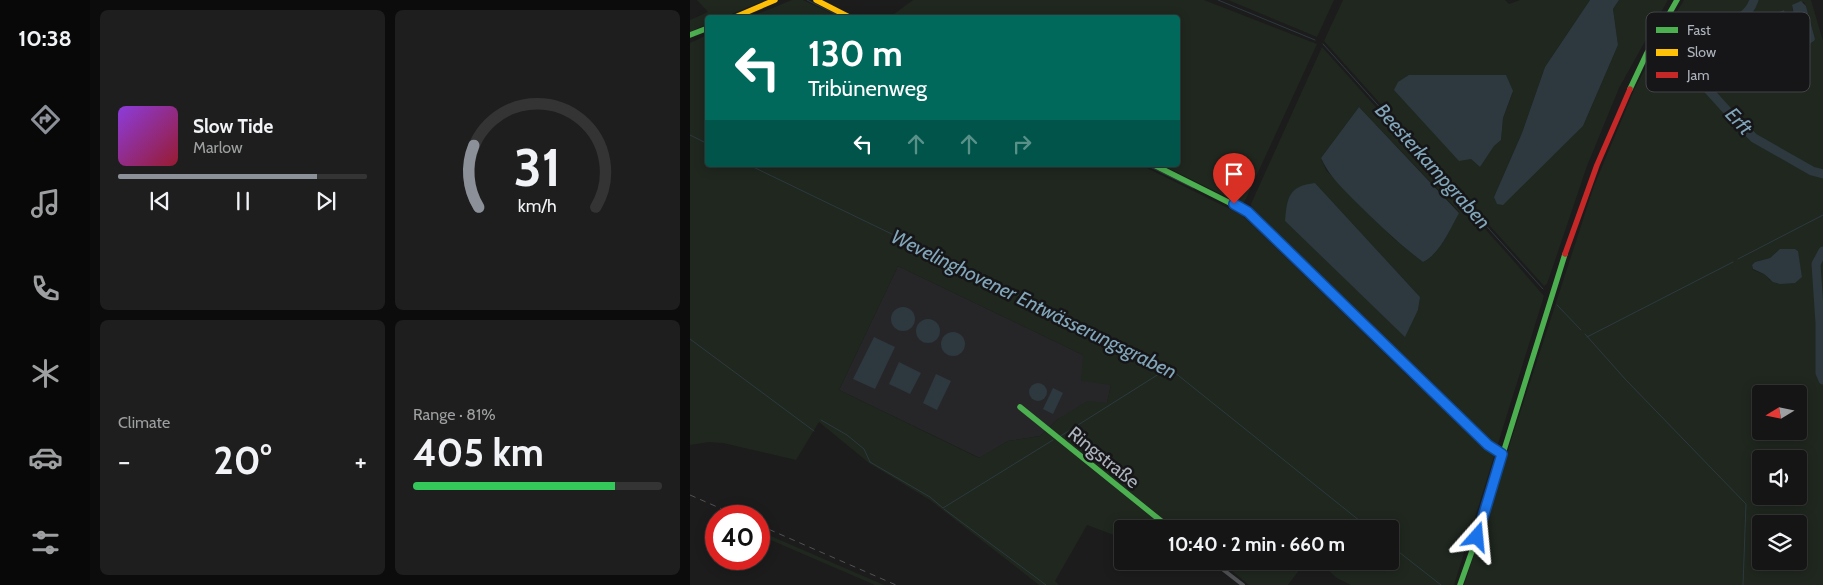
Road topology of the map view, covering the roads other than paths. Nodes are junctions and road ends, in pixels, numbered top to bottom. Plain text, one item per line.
1 (775, 0) edge
2 (816, 0) edge
3 (1677, 0) edge
4 (1670, 12) edge
5 (740, 15) edge
6 (845, 15) edge
7 (705, 29) edge
8 (690, 35) edge
9 (1646, 56) edge
10 (1158, 167) edge
11 (1020, 407) dead end
12 (1502, 454) junction
13 (1160, 520) edge
14 (1224, 570) edge
15 (1243, 585) edge
16 (1460, 585) edge

1 - 5 street
2 - 6 street
3 - 4 street
7 - 8 street
9 - 12 street
10 - 12 street
11 - 13 street, Ringstraße
12 - 16 street
14 - 15 street

